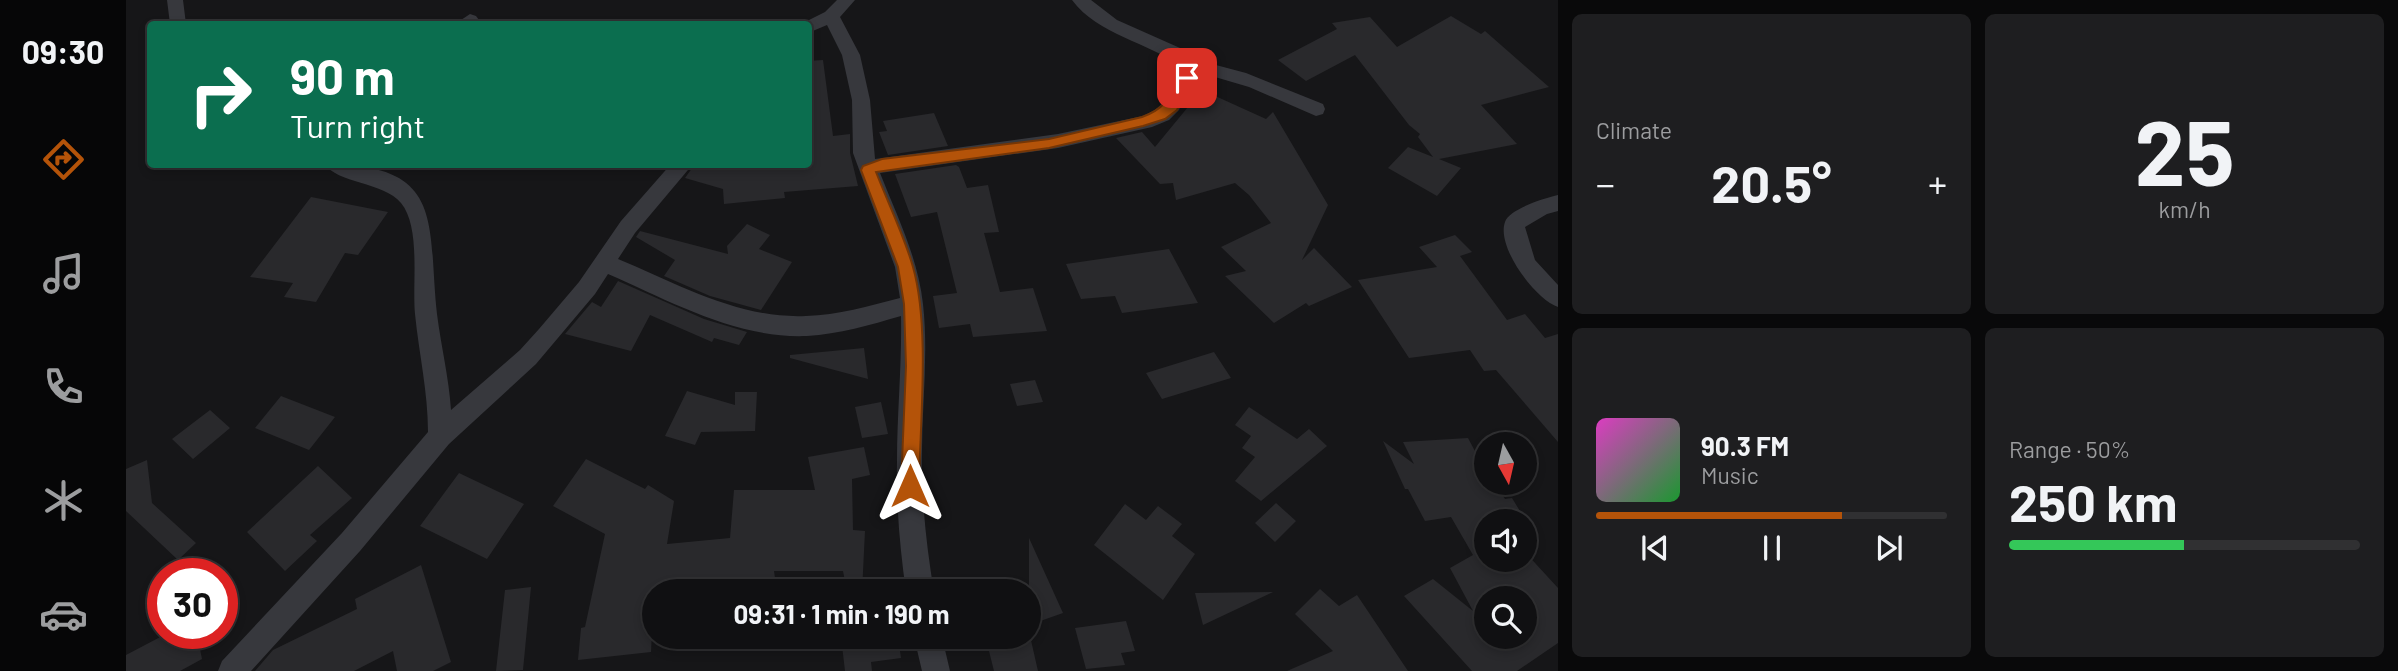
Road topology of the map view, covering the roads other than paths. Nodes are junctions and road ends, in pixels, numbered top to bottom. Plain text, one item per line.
1 (175, 0) edge
2 (847, 0) edge
3 (1080, 0) edge
4 (831, 16) junction
5 (178, 21) edge
6 (812, 25) edge
7 (1192, 65) junction
8 (1316, 109) dead end
9 (345, 168) edge
10 (679, 168) edge
11 (868, 170) junction
12 (1558, 203) edge
13 (604, 263) junction
14 (1558, 298) edge
15 (912, 304) junction
16 (440, 436) junction
17 (918, 579) edge
18 (931, 649) edge
19 (232, 671) edge
20 (936, 671) edge

1 - 5 street
2 - 4 street
3 - 7 street
4 - 6 street
4 - 11 street
7 - 8 street
7 - 11 street
9 - 16 street
10 - 13 street
11 - 15 street
12 - 14 street
13 - 15 street
13 - 16 street
15 - 17 street
16 - 19 street
18 - 20 street

